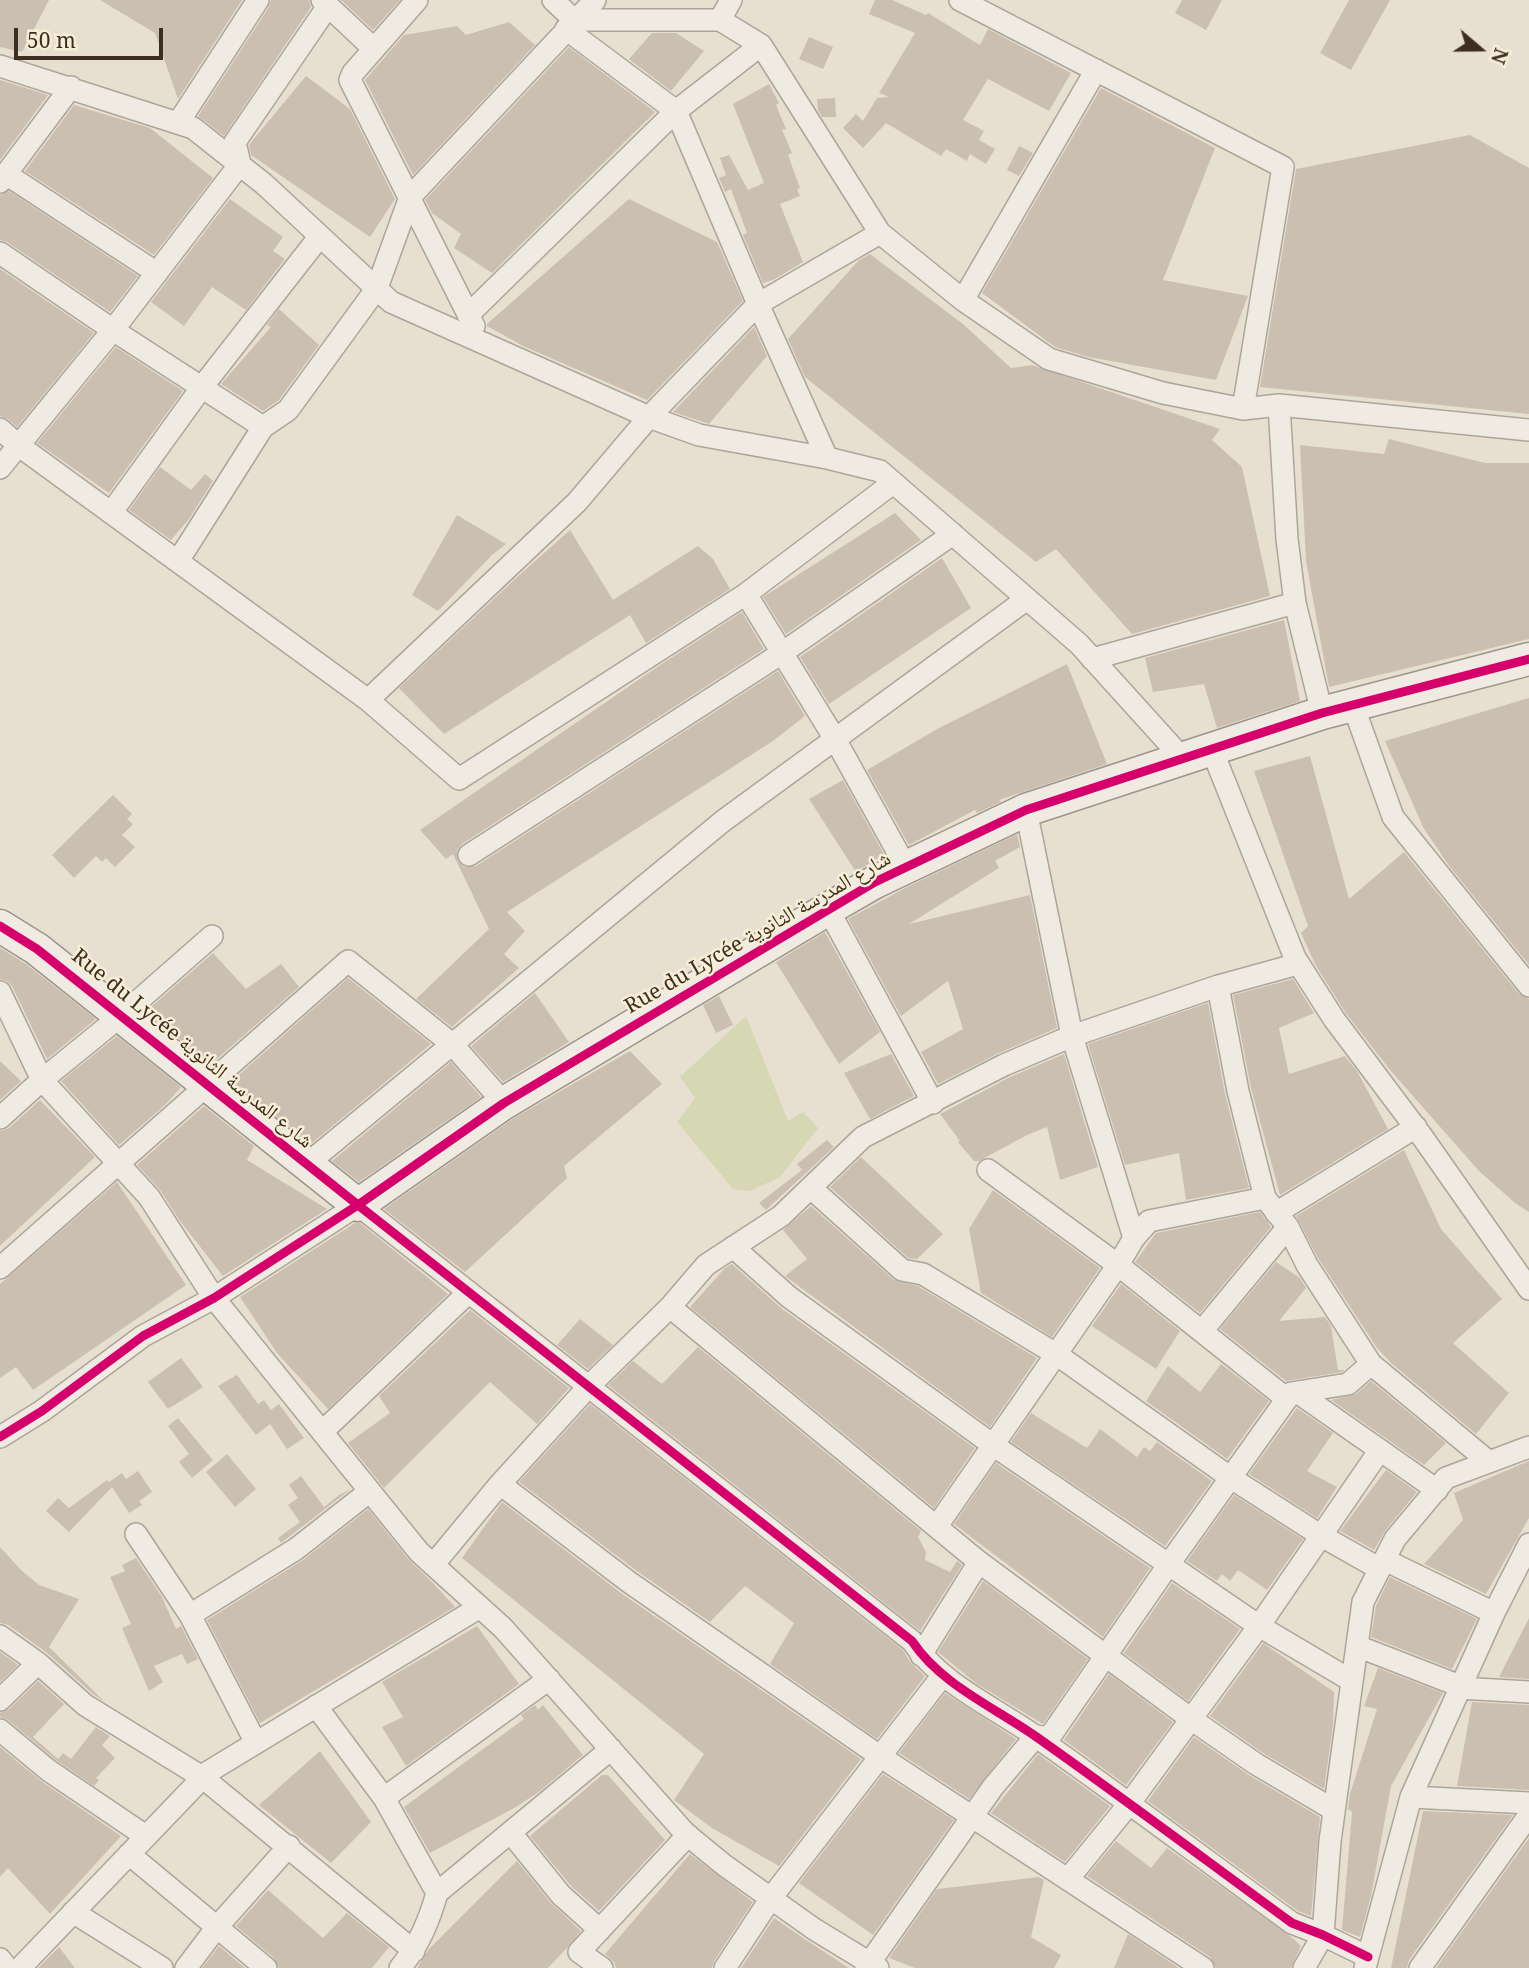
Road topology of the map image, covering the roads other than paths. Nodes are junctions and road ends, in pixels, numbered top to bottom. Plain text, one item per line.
1 (258, 0) edge
2 (417, 0) edge
3 (553, 0) edge
4 (595, 0) edge
5 (730, 0) edge
6 (960, 0) edge
7 (325, 3) edge
8 (720, 20) junction
9 (570, 25) junction
10 (761, 45) junction
11 (374, 49) junction
12 (0, 66) edge
13 (1096, 70) junction
14 (72, 87) junction
15 (676, 111) junction
16 (178, 123) junction
17 (240, 164) junction
18 (3, 178) edge
19 (410, 197) junction
20 (880, 233) junction
21 (320, 236) junction
22 (0, 253) edge
23 (157, 273) junction
24 (377, 288) junction
25 (963, 300) junction
26 (758, 304) junction
27 (468, 315) junction
28 (113, 330) junction
29 (481, 342) junction
30 (202, 387) junction
31 (1279, 405) junction
32 (1242, 409) junction
33 (649, 417) junction
34 (263, 427) junction
35 (0, 429) edge
36 (1529, 430) edge
37 (18, 445) junction
38 (827, 458) junction
39 (0, 468) edge
40 (893, 483) junction
41 (111, 513) junction
42 (953, 534) junction
43 (178, 561) junction
44 (746, 594) junction
45 (1027, 599) junction
46 (1295, 603) junction
47 (782, 653) junction
48 (1092, 659) junction
49 (1529, 659) edge
50 (368, 699) junction
51 (1353, 705) junction
52 (1322, 712) junction
53 (835, 739) junction
54 (1212, 750) junction
55 (1183, 759) junction
56 (1026, 810) junction
57 (469, 855) dead end
58 (906, 867) junction
59 (828, 909) junction
60 (0, 926) edge
61 (212, 936) dead end
62 (1298, 964) junction
63 (1218, 986) junction
64 (1529, 986) edge
65 (0, 992) edge
66 (122, 1015) junction
67 (1072, 1036) junction
68 (452, 1044) junction
69 (42, 1080) junction
70 (208, 1083) junction
71 (504, 1103) junction
72 (933, 1103) junction
73 (0, 1118) edge
74 (1416, 1127) junction
75 (118, 1163) junction
76 (307, 1164) junction
77 (988, 1170) dead end
78 (811, 1188) junction
79 (358, 1205) junction
80 (1276, 1213) junction
81 (1134, 1238) junction
82 (733, 1247) junction
83 (1118, 1265) junction
84 (0, 1268) edge
85 (1529, 1289) edge
86 (469, 1292) junction
87 (215, 1298) junction
88 (670, 1307) junction
89 (1202, 1331) junction
90 (1056, 1354) junction
91 (1371, 1364) junction
92 (589, 1386) junction
93 (1292, 1396) junction
94 (322, 1432) junction
95 (0, 1437) edge
96 (993, 1445) junction
97 (1529, 1447) edge
98 (1380, 1450) junction
99 (1489, 1462) junction
100 (1231, 1478) junction
101 (500, 1484) junction
102 (1437, 1490) junction
103 (370, 1491) junction
104 (937, 1526) junction
105 (136, 1534) dead end
106 (1320, 1535) junction
107 (1529, 1544) edge
108 (979, 1562) junction
109 (1169, 1564) junction
110 (1382, 1564) junction
111 (433, 1565) junction
112 (480, 1607) junction
113 (1493, 1613) junction
114 (190, 1615) junction
115 (1259, 1626) junction
116 (0, 1636) edge
117 (1357, 1646) junction
118 (921, 1655) junction
119 (1106, 1656) junction
120 (38, 1663) junction
121 (943, 1675) junction
122 (548, 1679) junction
123 (1352, 1681) junction
124 (1460, 1687) junction
125 (1529, 1692) edge
126 (0, 1700) edge
127 (316, 1706) junction
128 (1191, 1719) junction
129 (0, 1730) edge
130 (1036, 1736) junction
131 (256, 1743) junction
132 (611, 1749) junction
133 (881, 1757) junction
134 (202, 1777) junction
135 (1411, 1797) junction
136 (384, 1798) junction
137 (1129, 1804) junction
138 (1529, 1804) edge
139 (1334, 1810) junction
140 (1529, 1815) edge
141 (972, 1816) junction
142 (511, 1833) junction
143 (144, 1835) junction
144 (688, 1835) junction
145 (289, 1846) junction
146 (129, 1854) junction
147 (1068, 1879) junction
148 (437, 1893) junction
149 (771, 1898) junction
150 (73, 1912) junction
151 (217, 1927) junction
152 (600, 1930) junction
153 (1323, 1935) junction
154 (414, 1951) junction
155 (0, 1959) edge
156 (574, 1960) edge
157 (1366, 1963) edge
158 (871, 1966) edge
159 (7, 1968) edge
160 (20, 1968) edge
161 (162, 1968) edge
162 (186, 1968) edge
163 (266, 1968) edge
164 (400, 1968) edge
165 (601, 1968) edge
166 (724, 1968) edge
167 (1203, 1968) edge
168 (1304, 1968) edge
169 (1420, 1968) edge

1 - 16 street
2 - 11 street
3 - 9 street
4 - 9 street
5 - 8 street
6 - 13 street
7 - 11 street
7 - 17 street
8 - 9 street
8 - 10 street
9 - 15 street
9 - 19 street
10 - 15 street
10 - 20 street
11 - 19 street
12 - 14 street
13 - 25 street
13 - 32 street
14 - 16 street
14 - 18 street
15 - 26 street
15 - 27 street
16 - 17 street
17 - 21 street
17 - 23 street
18 - 23 street
19 - 24 street
19 - 27 street
20 - 25 street
20 - 26 street
21 - 24 street
21 - 30 street
22 - 28 street
23 - 28 street
24 - 29 street
24 - 34 street
25 - 32 street
26 - 33 street
26 - 38 street
27 - 29 street
28 - 30 street
28 - 37 street
29 - 33 street
30 - 34 street
30 - 41 street
31 - 32 street
31 - 36 street
31 - 46 street
33 - 38 street
33 - 50 street
34 - 43 street
35 - 37 street
37 - 39 street
37 - 41 street
38 - 40 street
40 - 42 street
40 - 44 street
41 - 43 street
42 - 45 street
42 - 47 street
43 - 50 street
44 - 47 street
44 - 50 street
45 - 48 street
45 - 53 street
46 - 48 street
46 - 52 street
47 - 53 street
47 - 57 street
48 - 55 street
49 - 51 street, Rue du Lycée شارع المدرسة الثانوية
51 - 52 street, Rue du Lycée شارع المدرسة الثانوية
51 - 64 street
52 - 54 street, Rue du Lycée شارع المدرسة الثانوية
53 - 58 street
53 - 68 street
54 - 55 street, Rue du Lycée شارع المدرسة الثانوية
54 - 62 street
55 - 56 street, Rue du Lycée شارع المدرسة الثانوية
56 - 58 street, Rue du Lycée شارع المدرسة الثانوية
56 - 67 street
58 - 59 street, Rue du Lycée شارع المدرسة الثانوية
59 - 71 street, Rue du Lycée شارع المدرسة الثانوية
59 - 72 street
60 - 66 street, Rue du Lycée شارع المدرسة الثانوية
61 - 66 street
62 - 63 street
62 - 74 street
63 - 67 street
63 - 80 street
65 - 69 street
66 - 69 street
66 - 70 street, Rue du Lycée شارع المدرسة الثانوية
67 - 72 street
67 - 81 street
68 - 70 street
68 - 71 street
68 - 76 street
69 - 73 street
69 - 75 street
70 - 75 street
70 - 76 street, Rue du Lycée شارع المدرسة الثانوية
71 - 79 street, Rue du Lycée شارع المدرسة الثانوية
72 - 78 street
74 - 80 street
74 - 85 street
75 - 84 street
75 - 87 street
76 - 79 street, Rue du Lycée شارع المدرسة الثانوية
77 - 83 street
78 - 82 street
78 - 90 street
79 - 86 street
79 - 87 street, Rue du Lycée شارع المدرسة الثانوية
80 - 81 street
80 - 89 street
80 - 91 street
81 - 83 street
82 - 88 street
82 - 96 street
83 - 89 street
83 - 90 street
86 - 92 street
86 - 94 street
87 - 94 street
87 - 95 street, Rue du Lycée شارع المدرسة الثانوية
88 - 92 street
88 - 104 street
89 - 93 street
90 - 96 street
90 - 100 street
91 - 93 street
91 - 99 street
92 - 101 street
92 - 118 street
93 - 98 street
93 - 100 street
94 - 103 street
96 - 104 street
96 - 109 street
97 - 99 street
98 - 102 street
98 - 106 street
99 - 102 street
100 - 106 street
100 - 109 street
101 - 111 street
101 - 133 street
102 - 110 street
103 - 111 street
103 - 114 street
104 - 108 street
105 - 114 street
106 - 110 street
106 - 115 street
107 - 113 street
108 - 118 street
108 - 119 street
109 - 115 street
109 - 119 street
110 - 113 street
110 - 117 street
111 - 112 street
112 - 122 street
112 - 127 street
113 - 124 street
114 - 131 street
115 - 123 street
115 - 128 street
116 - 120 street
117 - 123 street
117 - 124 street
118 - 121 street
119 - 128 street
119 - 130 street
120 - 126 street
120 - 134 street
121 - 130 street
121 - 133 street
122 - 132 street
122 - 136 street
123 - 139 street
124 - 125 street
124 - 135 street
127 - 131 street
127 - 136 street
128 - 137 street
128 - 139 street
129 - 143 street
130 - 137 street
130 - 141 street
131 - 134 street
132 - 142 street
132 - 144 street
133 - 141 street
133 - 149 street
134 - 143 street
134 - 145 street
135 - 138 street
135 - 157 street
136 - 148 street
137 - 147 street
137 - 153 street
139 - 153 street
140 - 169 street
141 - 147 street
141 - 158 street
142 - 148 street
142 - 152 street
143 - 146 street
144 - 149 street
144 - 152 street
145 - 151 street
145 - 154 street
146 - 150 street
146 - 151 street
147 - 167 street
148 - 154 street
149 - 158 street
149 - 166 street
150 - 160 street
150 - 161 street
151 - 162 street
151 - 163 street
152 - 156 street
153 - 157 street
153 - 168 street
154 - 164 street
155 - 159 street
156 - 165 street

